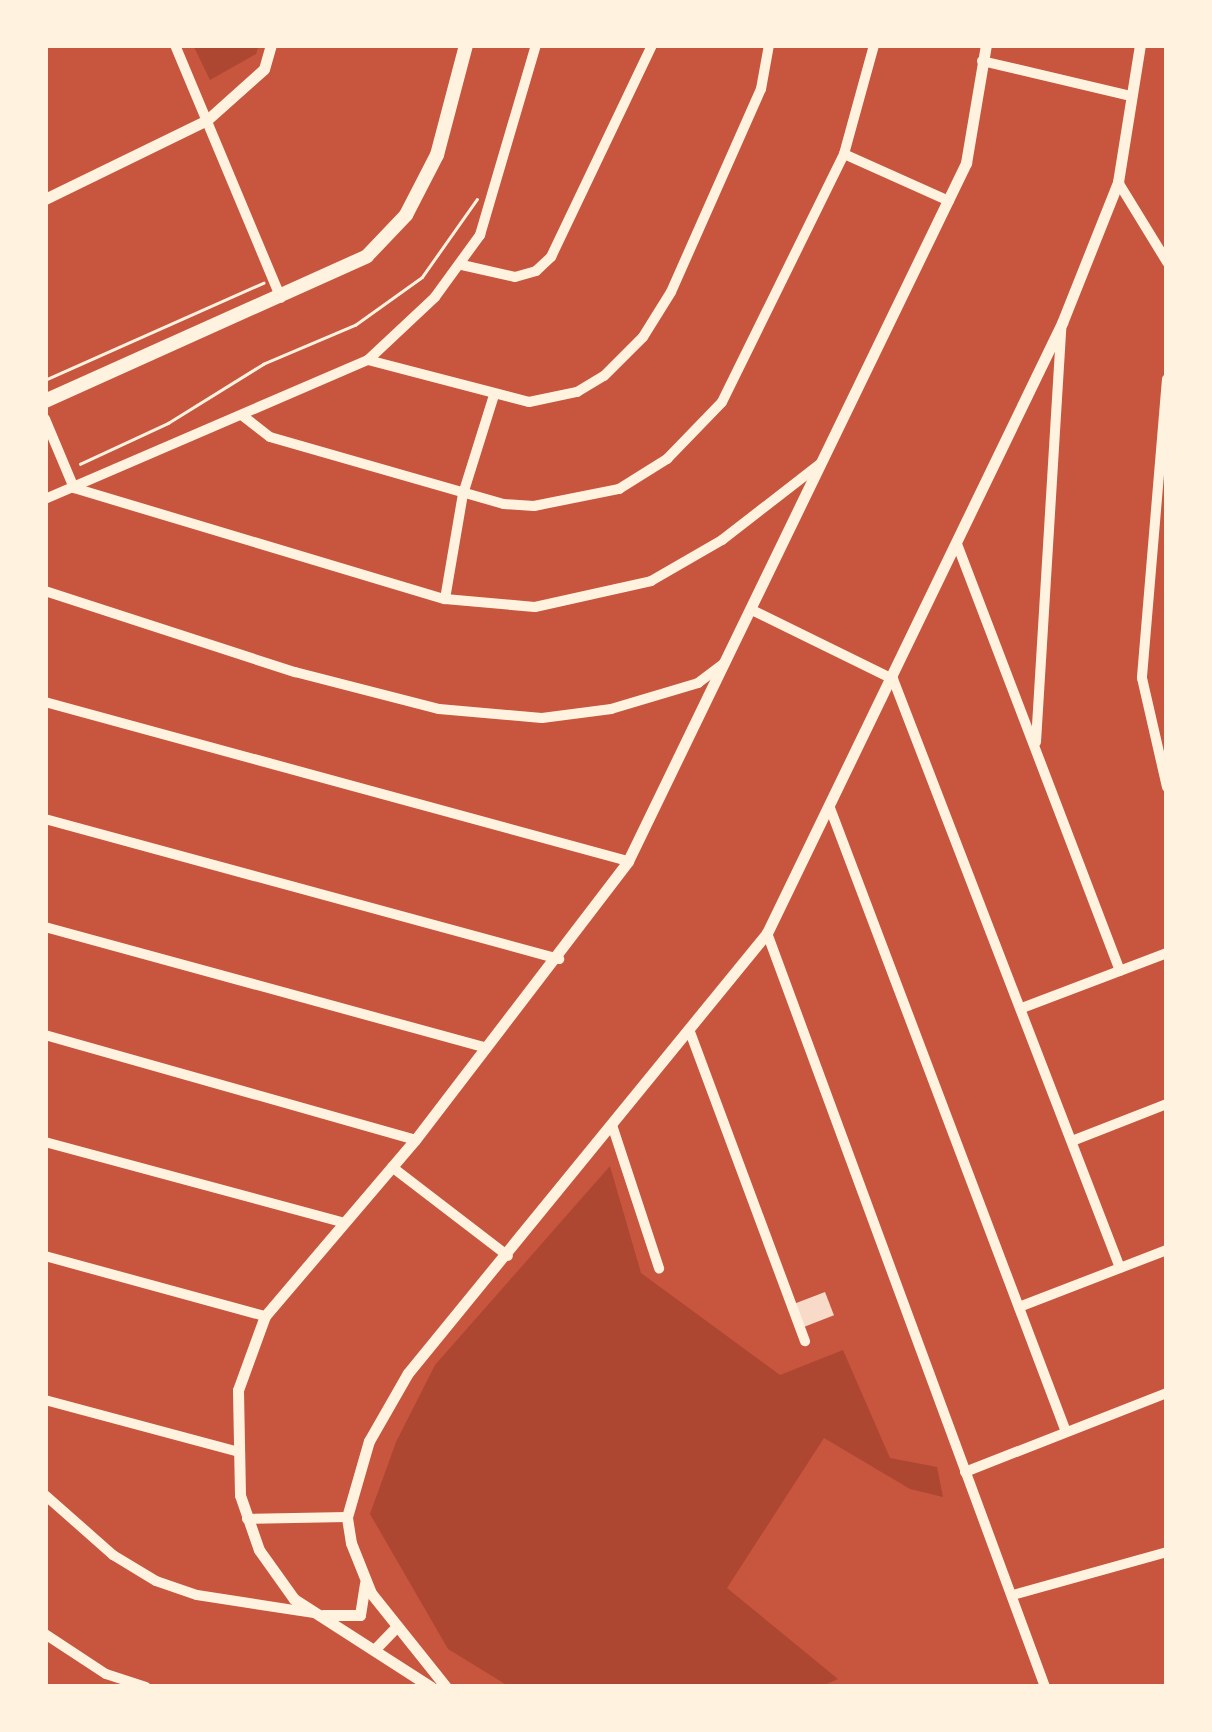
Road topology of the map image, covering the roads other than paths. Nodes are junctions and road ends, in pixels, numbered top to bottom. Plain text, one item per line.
1 (175, 45) edge
2 (271, 45) edge
3 (466, 45) edge
4 (536, 45) edge
5 (652, 45) edge
6 (769, 45) edge
7 (874, 45) edge
8 (986, 45) edge
9 (1140, 45) edge
10 (982, 61) junction
11 (1127, 96) junction
12 (207, 120) junction
13 (844, 154) junction
14 (1118, 182) junction
15 (45, 200) edge
16 (949, 201) junction
17 (1167, 262) edge
18 (462, 265) junction
19 (281, 298) junction
20 (1062, 323) junction
21 (368, 360) junction
22 (1167, 379) edge
23 (494, 395) junction
24 (45, 401) edge
25 (243, 416) junction
26 (45, 418) edge
27 (821, 464) junction
28 (69, 478) junction
29 (463, 494) junction
30 (45, 500) edge
31 (957, 544) junction
32 (45, 591) edge
33 (445, 598) junction
34 (754, 611) junction
35 (727, 661) junction
36 (893, 679) junction
37 (45, 702) edge
38 (1036, 748) junction
39 (1167, 787) edge
40 (830, 808) junction
41 (45, 819) edge
42 (628, 861) junction
43 (45, 927) edge
44 (767, 933) junction
45 (1167, 953) edge
46 (559, 959) junction
47 (1120, 971) junction
48 (1022, 1008) junction
49 (690, 1032) junction
50 (45, 1035) edge
51 (486, 1048) junction
52 (1167, 1104) edge
53 (612, 1124) junction
54 (415, 1140) junction
55 (1072, 1140) junction
56 (45, 1142) edge
57 (392, 1166) junction
58 (342, 1222) junction
59 (1167, 1250) edge
60 (45, 1256) edge
61 (508, 1256) junction
62 (660, 1268) dead end
63 (1120, 1268) junction
64 (1019, 1307) junction
65 (265, 1316) junction
66 (805, 1342) dead end
67 (1167, 1394) edge
68 (45, 1400) edge
69 (1066, 1432) junction
70 (235, 1451) junction
71 (965, 1472) junction
72 (45, 1495) edge
73 (347, 1517) junction
74 (247, 1519) junction
75 (1167, 1552) edge
76 (365, 1582) junction
77 (1013, 1594) junction
78 (314, 1613) junction
79 (396, 1627) junction
80 (45, 1634) edge
81 (374, 1650) junction
82 (146, 1687) edge
83 (431, 1687) edge
84 (446, 1687) edge
85 (1045, 1687) edge

1 - 12 street
2 - 12 street
3 - 19 main road
4 - 18 street
5 - 18 street
6 - 23 street
7 - 13 street
8 - 10 street
9 - 11 street
10 - 11 street
10 - 16 street
11 - 14 street
12 - 15 street
12 - 19 street
13 - 16 street
13 - 29 street
14 - 17 street
14 - 20 street
16 - 27 street
18 - 21 street
19 - 24 main road
20 - 31 street
20 - 38 street
21 - 23 street
21 - 25 street
22 - 39 street
23 - 29 street
25 - 28 street
25 - 29 street
26 - 28 street
27 - 33 street
27 - 34 street
28 - 30 street
28 - 33 street
29 - 33 street
31 - 36 street
31 - 38 street
32 - 35 street
34 - 35 street
34 - 36 street
35 - 42 street
36 - 40 street
36 - 48 street
37 - 42 street
38 - 47 street
40 - 44 street
40 - 64 street
41 - 46 street
42 - 46 street
43 - 51 street
44 - 49 street
44 - 71 street
45 - 47 street
46 - 51 street
47 - 48 street
48 - 55 street
49 - 53 street
49 - 66 street
50 - 54 street
51 - 54 street
52 - 55 street
53 - 61 street
53 - 62 street
54 - 57 street
55 - 63 street
56 - 58 street
57 - 58 street
57 - 61 street
58 - 65 street
59 - 63 street
60 - 65 street
61 - 73 street
63 - 64 street
64 - 69 street
65 - 70 street
67 - 69 street
68 - 70 street
69 - 71 street
70 - 74 street
71 - 77 street
72 - 78 street
73 - 74 street
73 - 76 street
74 - 78 street
75 - 77 street
76 - 78 street
76 - 79 street
77 - 85 street
78 - 81 street
79 - 81 street
79 - 84 street
80 - 82 street
81 - 83 street

